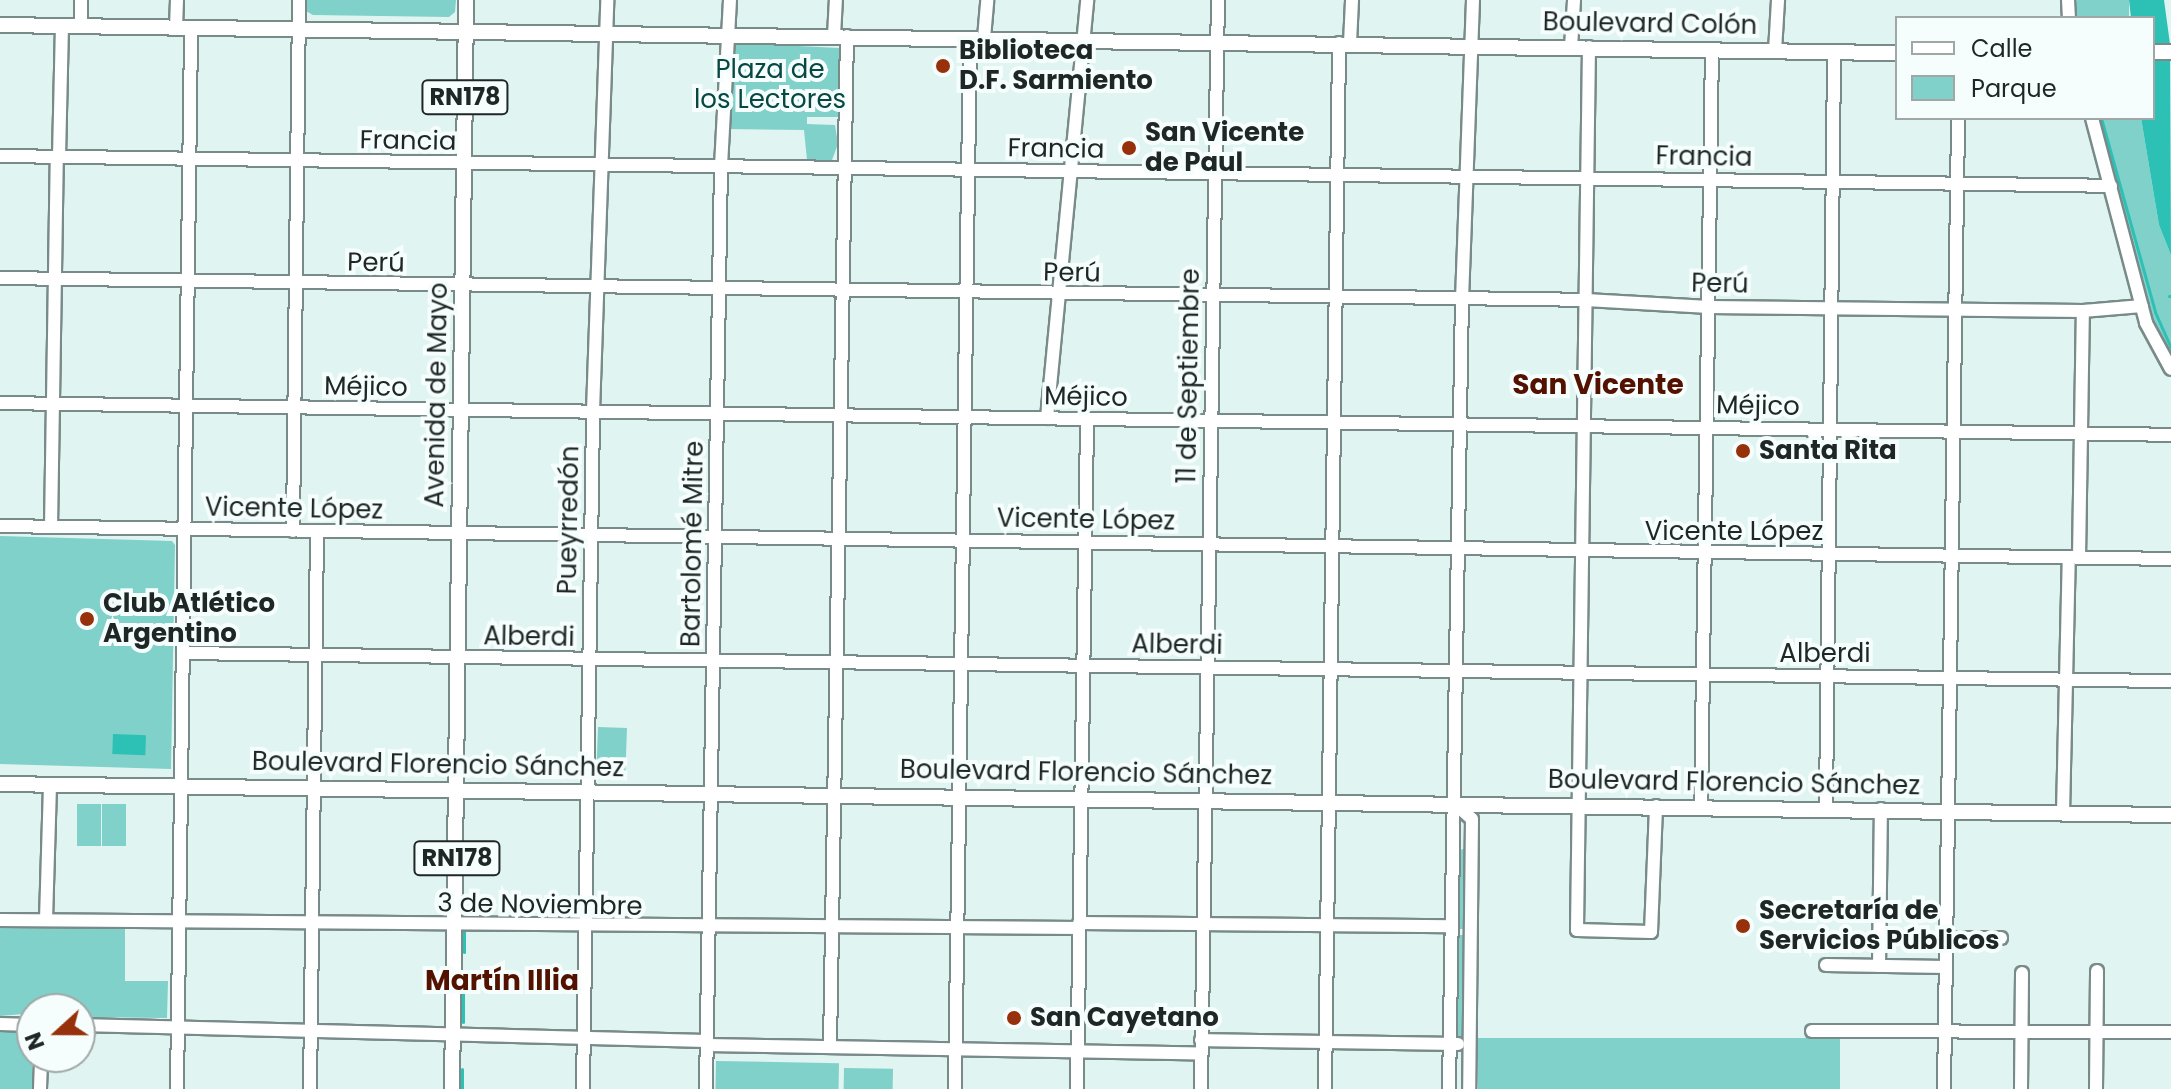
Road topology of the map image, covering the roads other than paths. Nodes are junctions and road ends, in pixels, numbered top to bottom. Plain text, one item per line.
1 (81, 0) edge
2 (177, 0) edge
3 (299, 0) edge
4 (466, 0) edge
5 (607, 0) edge
6 (730, 0) edge
7 (836, 0) edge
8 (987, 0) edge
9 (1087, 0) edge
10 (1218, 0) edge
11 (1352, 0) edge
12 (1473, 0) edge
13 (1574, 0) edge
14 (1778, 0) edge
15 (0, 25) edge
16 (62, 26) junction
17 (81, 26) junction
18 (184, 28) junction
19 (298, 28) junction
20 (466, 30) junction
21 (607, 32) junction
22 (724, 34) junction
23 (840, 36) junction
24 (977, 38) junction
25 (1083, 38) junction
26 (1217, 41) junction
27 (1345, 43) junction
28 (1470, 45) junction
29 (1571, 47) junction
30 (1589, 47) junction
31 (1712, 50) junction
32 (1775, 51) junction
33 (1834, 52) junction
34 (1895, 53) edge
35 (1958, 120) edge
36 (2093, 120) edge
37 (0, 156) edge
38 (58, 157) junction
39 (190, 160) junction
40 (296, 160) junction
41 (464, 164) junction
42 (604, 165) junction
43 (721, 166) junction
44 (845, 168) junction
45 (968, 170) junction
46 (1068, 171) junction
47 (1214, 174) junction
48 (1466, 175) junction
49 (1337, 177) junction
50 (1587, 177) junction
51 (1712, 178) junction
52 (1833, 182) junction
53 (1957, 184) junction
54 (2111, 186) junction
55 (0, 278) edge
56 (55, 278) junction
57 (188, 282) junction
58 (296, 283) junction
59 (462, 286) junction
60 (601, 288) junction
61 (719, 291) junction
62 (843, 292) junction
63 (966, 294) junction
64 (1056, 294) junction
65 (1214, 297) junction
66 (1336, 299) junction
67 (1462, 300) junction
68 (1586, 300) junction
69 (2142, 306) junction
70 (1709, 307) junction
71 (1834, 307) junction
72 (1957, 308) junction
73 (2083, 311) junction
74 (2171, 369) edge
75 (0, 403) edge
76 (52, 404) junction
77 (187, 405) junction
78 (294, 408) junction
79 (462, 410) junction
80 (593, 411) junction
81 (718, 413) junction
82 (841, 414) junction
83 (964, 417) junction
84 (1047, 418) junction
85 (1087, 419) junction
86 (1210, 421) junction
87 (1334, 422) junction
88 (1461, 423) junction
89 (1583, 424) junction
90 (1708, 427) junction
91 (1829, 429) junction
92 (1956, 431) junction
93 (2080, 433) junction
94 (2171, 435) edge
95 (0, 526) edge
96 (51, 527) junction
97 (185, 530) junction
98 (293, 531) junction
99 (317, 532) junction
100 (460, 534) junction
101 (590, 535) junction
102 (715, 537) junction
103 (838, 539) junction
104 (961, 540) junction
105 (1085, 542) junction
106 (1208, 544) junction
107 (1332, 546) junction
108 (1459, 548) junction
109 (1581, 553) junction
110 (1707, 555) junction
111 (1828, 555) junction
112 (1953, 556) junction
113 (2074, 558) junction
114 (2171, 559) edge
115 (183, 653) junction
116 (316, 656) junction
117 (459, 658) junction
118 (589, 659) junction
119 (713, 661) junction
120 (836, 662) junction
121 (960, 664) junction
122 (1083, 666) junction
123 (1206, 668) junction
124 (1331, 669) junction
125 (1457, 671) junction
126 (1578, 673) junction
127 (1706, 675) junction
128 (1827, 676) junction
129 (1950, 676) junction
130 (2066, 680) junction
131 (2171, 681) edge
132 (0, 784) edge
133 (50, 785) junction
134 (183, 786) junction
135 (315, 789) junction
136 (458, 791) junction
137 (588, 791) junction
138 (710, 792) junction
139 (834, 794) junction
140 (959, 796) junction
141 (1082, 797) junction
142 (1205, 799) junction
143 (1330, 801) junction
144 (1453, 802) junction
145 (1577, 804) junction
146 (1656, 806) junction
147 (1701, 806) junction
148 (1826, 808) junction
149 (1881, 809) junction
150 (1947, 810) junction
151 (2063, 813) junction
152 (2171, 815) edge
153 (0, 920) edge
154 (46, 920) junction
155 (179, 922) junction
156 (1203, 924) junction
157 (313, 925) junction
158 (455, 926) junction
159 (1079, 926) junction
160 (1328, 926) junction
161 (585, 927) junction
162 (707, 928) junction
163 (832, 929) junction
164 (1452, 929) junction
165 (958, 931) junction
166 (1471, 932) junction
167 (1946, 938) junction
168 (2001, 938) dead end
169 (1826, 965) dead end
170 (1879, 966) junction
171 (1946, 967) junction
172 (2097, 971) dead end
173 (2022, 973) dead end
174 (96, 1025) edge
175 (178, 1026) junction
176 (1945, 1029) junction
177 (311, 1030) junction
178 (2022, 1030) junction
179 (1812, 1031) dead end
180 (2096, 1031) junction
181 (453, 1032) junction
182 (2171, 1032) edge
183 (583, 1037) junction
184 (1201, 1040) junction
185 (707, 1043) junction
186 (1326, 1043) junction
187 (1450, 1044) junction
188 (1469, 1044) junction
189 (830, 1047) junction
190 (956, 1051) junction
191 (1077, 1052) junction
192 (1201, 1054) junction
193 (177, 1089) edge
194 (310, 1089) edge
195 (452, 1089) edge
196 (583, 1089) edge
197 (706, 1089) edge
198 (955, 1089) edge
199 (1077, 1089) edge
200 (1201, 1089) edge
201 (1325, 1089) edge
202 (1449, 1089) edge
203 (1469, 1089) edge
204 (1944, 1089) edge
205 (2021, 1089) edge
206 (2096, 1089) edge

1 - 17 street
2 - 18 street
3 - 19 street
4 - 20 main road, Avenida de Mayo / RN178
5 - 21 street, Pueyrredón
6 - 22 street, Bartolomé Mitre
7 - 23 street
8 - 24 street
9 - 25 street
10 - 26 street, 11 de Septiembre
11 - 27 street
12 - 28 street
13 - 29 street
14 - 32 street
15 - 16 main road
16 - 17 main road
16 - 38 street
17 - 18 main road
18 - 19 main road
18 - 39 street
19 - 20 main road
19 - 40 street
20 - 21 main road
20 - 41 main road, Avenida de Mayo / RN178
21 - 22 main road
21 - 42 street, Pueyrredón
22 - 23 main road
22 - 43 street, Bartolomé Mitre
23 - 24 main road, Boulevard Colón
23 - 44 street
24 - 25 main road, Boulevard Colón
24 - 45 street
25 - 26 main road, Boulevard Colón
25 - 46 street
26 - 27 main road, Boulevard Colón
26 - 47 street, 11 de Septiembre
27 - 28 main road, Boulevard Colón
27 - 49 street
28 - 29 main road, Boulevard Colón
28 - 48 street
29 - 30 main road, Boulevard Colón
30 - 31 main road, Boulevard Colón
30 - 50 street
31 - 32 main road, Boulevard Colón
31 - 51 street
32 - 33 main road, Boulevard Colón
33 - 34 main road, Boulevard Colón
33 - 52 street
35 - 53 street
36 - 54 street
37 - 38 street, Francia
38 - 39 street, Francia
38 - 56 street
39 - 40 street, Francia
39 - 57 street
40 - 41 street, Francia
40 - 58 street
41 - 42 street, Francia
41 - 59 main road, Avenida de Mayo / RN178
42 - 43 street, Francia
42 - 60 street, Pueyrredón
43 - 44 street, Francia
43 - 61 street, Bartolomé Mitre
44 - 45 street, Francia
44 - 62 street
45 - 46 street, Francia
45 - 63 street
46 - 47 street, Francia
46 - 64 street
47 - 49 street, Francia
47 - 65 street, 11 de Septiembre
48 - 49 street, Francia
48 - 50 street, Francia
48 - 67 street
49 - 66 street
50 - 51 street, Francia
50 - 68 street
51 - 52 street, Francia
51 - 70 street
52 - 53 street, Francia
52 - 71 street
53 - 54 street, Francia
53 - 72 street
54 - 69 street
55 - 56 street, Perú
56 - 57 street, Perú
56 - 76 street
57 - 58 street, Perú
57 - 77 street
58 - 59 street, Perú
58 - 78 street
59 - 60 street, Perú
59 - 79 main road, Avenida de Mayo / RN178
60 - 61 street, Perú
60 - 80 street, Pueyrredón
61 - 62 street, Perú
61 - 81 street, Bartolomé Mitre
62 - 63 street, Perú
62 - 82 street
63 - 64 street, Perú
63 - 83 street
64 - 65 street, Perú
64 - 84 street
65 - 66 street, Perú
65 - 86 street, 11 de Septiembre
66 - 67 street, Perú
66 - 87 street
67 - 68 street, Perú
67 - 88 street
68 - 70 street, Perú
68 - 89 street
69 - 73 street, Perú
69 - 74 street
70 - 71 street, Perú
70 - 90 street
71 - 72 street, Perú
71 - 91 street
72 - 73 street, Perú
72 - 92 street
73 - 93 street
75 - 76 street, Méjico
76 - 77 street, Méjico
76 - 96 street
77 - 78 street, Méjico
77 - 97 street
78 - 79 street, Méjico
78 - 98 street
79 - 80 street, Méjico
79 - 100 main road, Avenida de Mayo / RN178
80 - 81 street, Méjico
80 - 101 street, Pueyrredón
81 - 82 street, Méjico
81 - 102 street, Bartolomé Mitre
82 - 83 street, Méjico
82 - 103 street
83 - 84 street, Méjico
83 - 104 street
84 - 85 street, Méjico
85 - 86 street, Méjico
85 - 105 street
86 - 87 street, Méjico
86 - 106 street, 11 de Septiembre
87 - 88 street, Méjico
87 - 107 street
88 - 89 street, Méjico
88 - 108 street
89 - 90 street, Méjico
89 - 109 street
90 - 91 street, Méjico
90 - 110 street
91 - 92 street, Méjico
91 - 111 street
92 - 93 street, Méjico
92 - 112 street
93 - 94 street, Méjico
93 - 113 street
95 - 96 street, Vicente López
96 - 97 street, Vicente López
97 - 98 street, Vicente López
97 - 115 street
98 - 99 street, Vicente López
99 - 100 street, Vicente López
99 - 116 street
100 - 101 street, Vicente López
100 - 117 main road, Avenida de Mayo / RN178
101 - 102 street, Vicente López
101 - 118 street, Pueyrredón
102 - 103 street, Vicente López
102 - 119 street, Bartolomé Mitre
103 - 104 street, Vicente López
103 - 120 street
104 - 105 street, Vicente López
104 - 121 street
105 - 106 street, Vicente López
105 - 122 street
106 - 107 street, Vicente López
106 - 123 street, 11 de Septiembre
107 - 108 street, Vicente López
107 - 124 street
108 - 109 street, Vicente López
108 - 125 street
109 - 110 street, Vicente López
109 - 126 street
110 - 111 street, Vicente López
110 - 127 street
111 - 112 street, Vicente López
111 - 128 street
112 - 113 street, Vicente López
112 - 129 street
113 - 114 street, Vicente López
113 - 130 street
115 - 116 street, Alberdi
115 - 134 street
116 - 117 street, Alberdi
116 - 135 street
117 - 118 street, Alberdi
117 - 136 main road, Avenida de Mayo / RN178
118 - 119 street, Alberdi
118 - 137 street, Pueyrredón
119 - 120 street, Alberdi
119 - 138 street, Bartolomé Mitre
120 - 121 street, Alberdi
120 - 139 street
121 - 122 street, Alberdi
121 - 140 street
122 - 123 street, Alberdi
122 - 141 street
123 - 124 street, Alberdi
123 - 142 street, 11 de Septiembre
124 - 125 street, Alberdi
124 - 143 street
125 - 126 street, Alberdi
125 - 144 street
126 - 127 street, Alberdi
126 - 145 street
127 - 128 street, Alberdi
127 - 147 street
128 - 129 street, Alberdi
128 - 148 street
129 - 130 street, Alberdi
129 - 150 street
130 - 131 street, Alberdi
130 - 151 street
132 - 133 main road, Boulevard Florencio Sánchez
133 - 134 main road, Boulevard Florencio Sánchez
133 - 154 street
134 - 135 main road, Boulevard Florencio Sánchez
134 - 155 street
135 - 136 main road, Boulevard Florencio Sánchez
135 - 157 street
136 - 137 main road, Boulevard Florencio Sánchez
136 - 158 main road, RN178
137 - 138 main road, Boulevard Florencio Sánchez
137 - 161 street, Pueyrredón
138 - 139 main road, Boulevard Florencio Sánchez
138 - 162 street, Bartolomé Mitre
139 - 140 main road, Boulevard Florencio Sánchez
139 - 163 street
140 - 141 main road, Boulevard Florencio Sánchez
140 - 165 street
141 - 142 main road, Boulevard Florencio Sánchez
141 - 159 street
142 - 143 main road, Boulevard Florencio Sánchez
142 - 156 street, 11 de Septiembre
143 - 144 main road, Boulevard Florencio Sánchez
143 - 160 street
144 - 145 main road, Boulevard Florencio Sánchez
144 - 164 street
144 - 166 street
145 - 146 main road, Boulevard Florencio Sánchez
145 - 146 street
146 - 147 main road, Boulevard Florencio Sánchez
147 - 148 main road, Boulevard Florencio Sánchez
148 - 149 main road, Boulevard Florencio Sánchez
149 - 150 main road, Boulevard Florencio Sánchez
149 - 170 street
150 - 151 main road, Boulevard Florencio Sánchez
150 - 167 street
151 - 152 main road, Boulevard Florencio Sánchez
153 - 154 street, 3 de Noviembre
154 - 155 street, 3 de Noviembre
155 - 157 street, 3 de Noviembre
155 - 175 street
156 - 159 street, 3 de Noviembre
156 - 160 street, 3 de Noviembre
156 - 184 street, 11 de Septiembre
157 - 158 street, 3 de Noviembre
157 - 177 street
158 - 161 street, 3 de Noviembre
158 - 181 main road, RN178
159 - 165 street, 3 de Noviembre
159 - 191 street
160 - 164 street, 3 de Noviembre
160 - 186 street
161 - 162 street, 3 de Noviembre
161 - 183 street, Pueyrredón
162 - 163 street, 3 de Noviembre
162 - 185 street, Bartolomé Mitre
163 - 165 street, 3 de Noviembre
163 - 189 street
164 - 166 street, 3 de Noviembre
164 - 187 street
165 - 190 street
166 - 188 street
167 - 168 street
167 - 171 street
169 - 170 street
170 - 171 street
171 - 176 street
172 - 180 street
173 - 178 street
174 - 175 street
175 - 177 street
175 - 193 street
176 - 178 street
176 - 179 street
176 - 204 street
177 - 181 street
177 - 194 street
178 - 180 street
178 - 205 street
180 - 182 street
180 - 206 street
181 - 183 street
181 - 195 main road, RN178
183 - 185 street
183 - 196 street, Pueyrredón
184 - 186 street
184 - 192 street, 11 de Septiembre
185 - 189 street
185 - 197 street, Bartolomé Mitre
186 - 187 street
186 - 201 street
187 - 188 street
187 - 202 street
188 - 203 street
189 - 190 street
190 - 191 street
190 - 198 street
191 - 192 street
191 - 199 street
192 - 200 street, 11 de Septiembre

